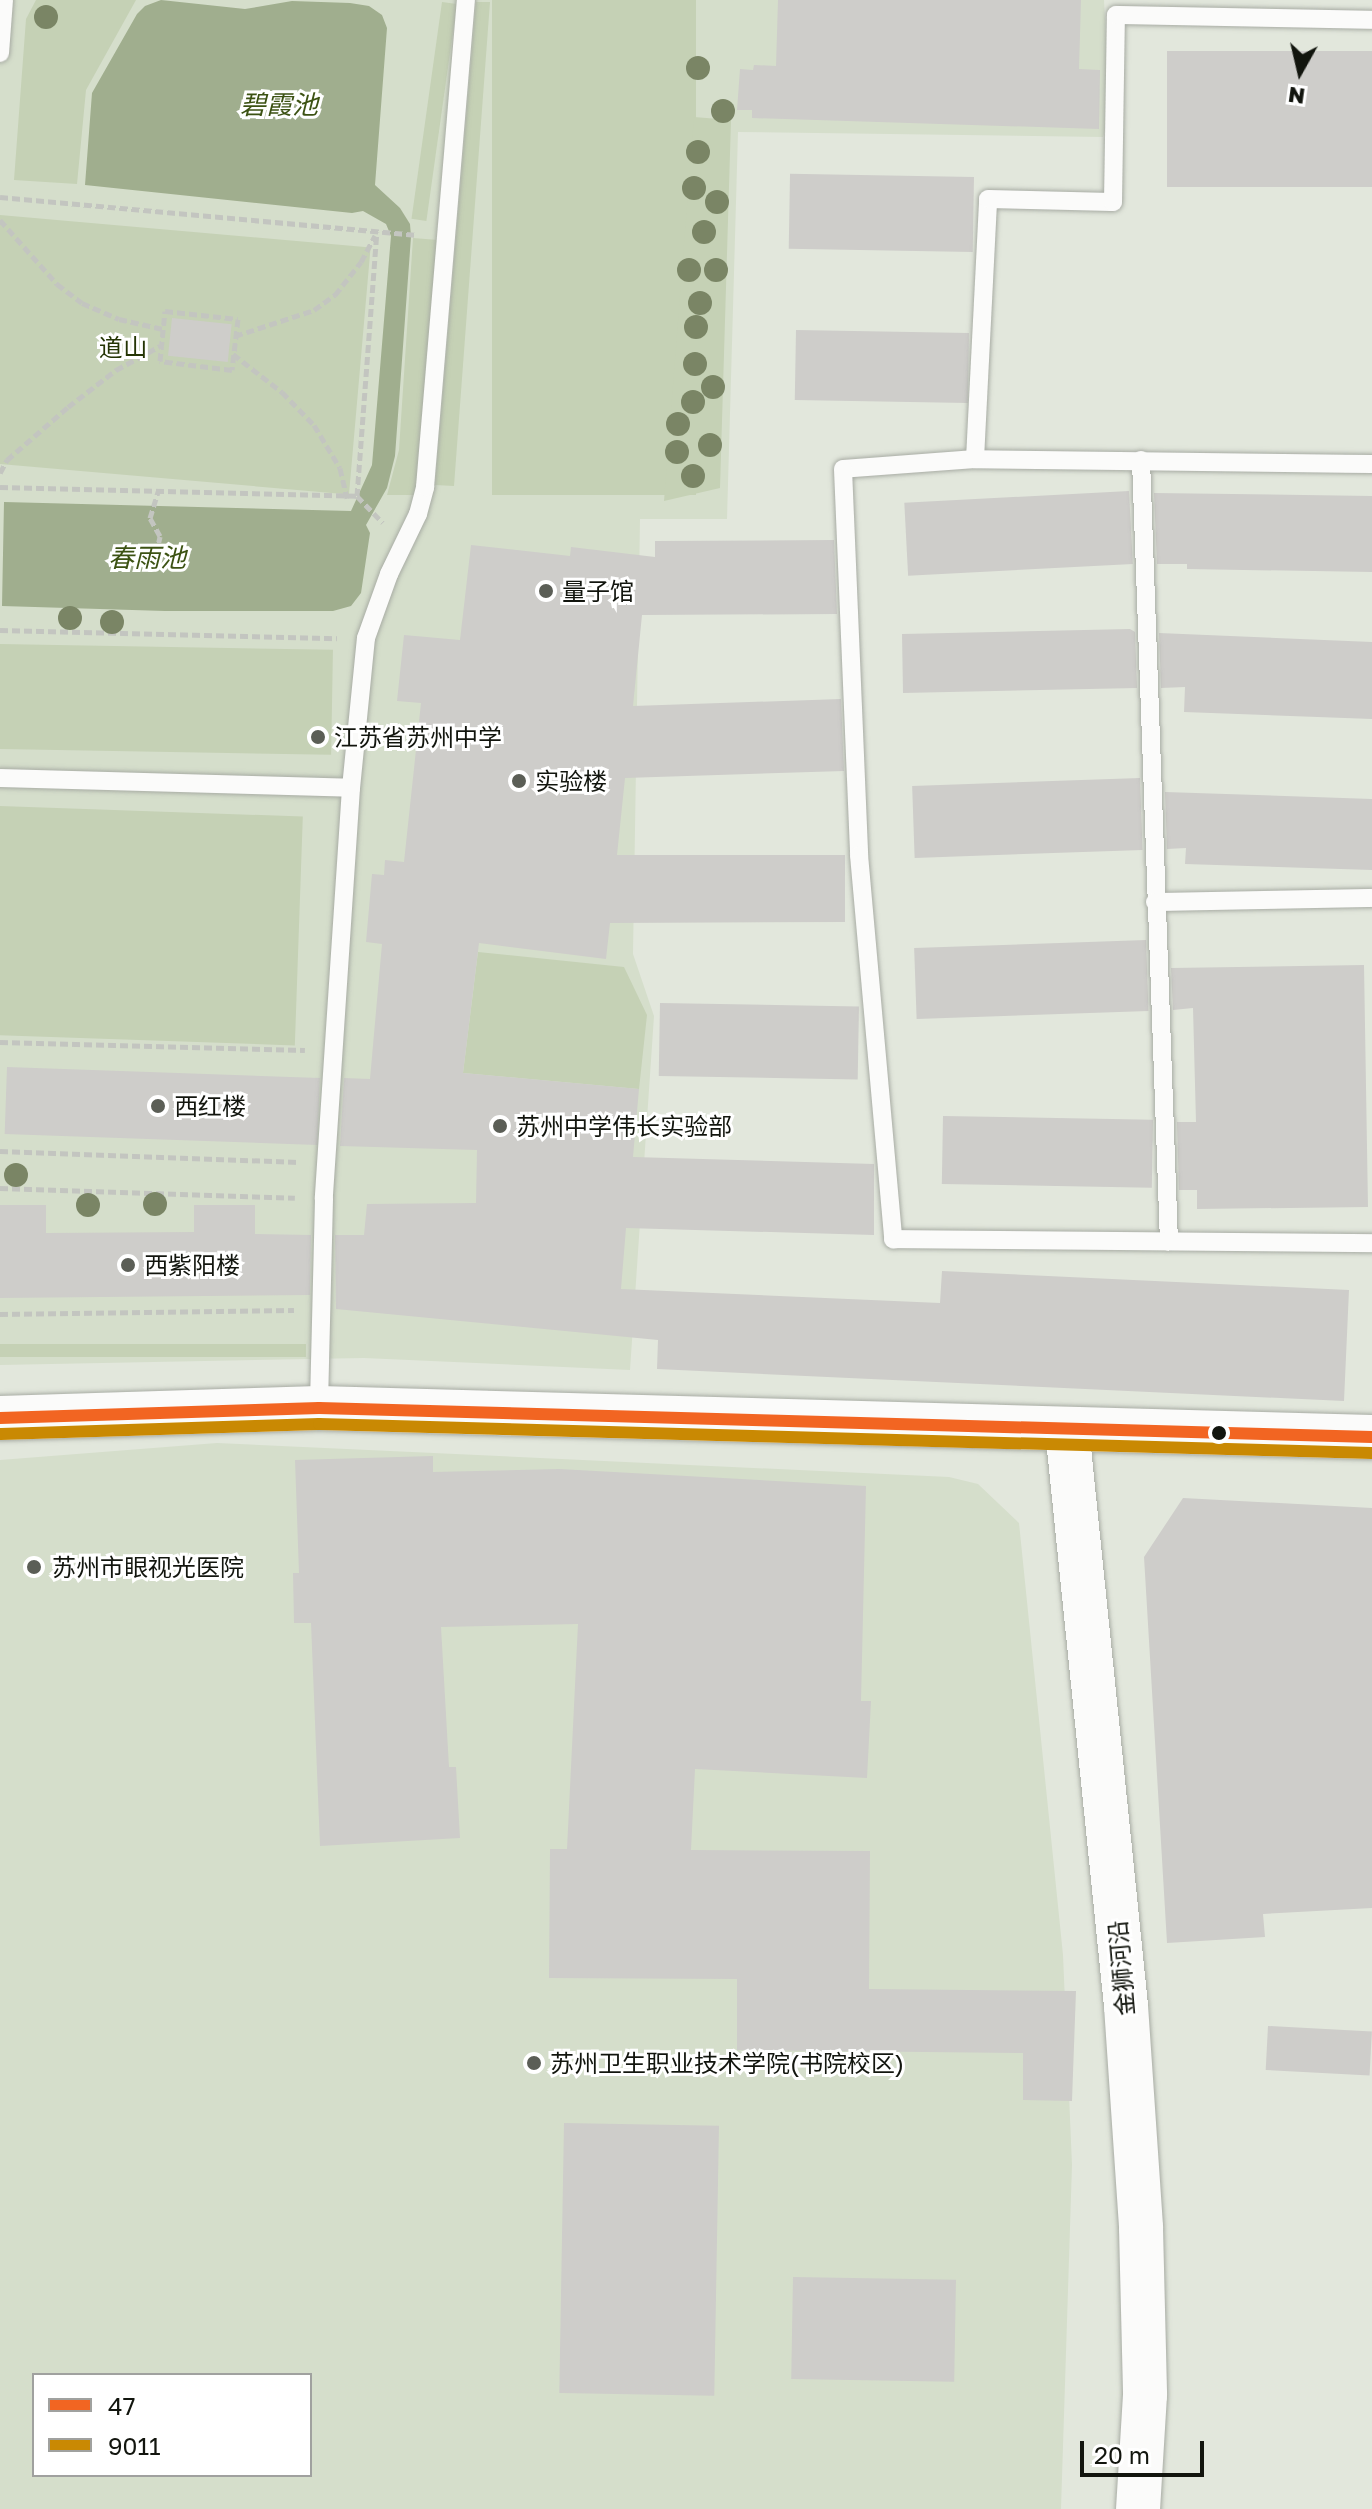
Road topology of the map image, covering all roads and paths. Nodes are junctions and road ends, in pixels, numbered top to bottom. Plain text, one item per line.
1 (4, 0) edge
2 (466, 0) edge
3 (1372, 20) edge
4 (0, 53) edge
5 (0, 197) edge
6 (0, 220) edge
7 (377, 232) junction
8 (414, 235) dead end
9 (163, 329) junction
10 (235, 336) junction
11 (161, 346) junction
12 (233, 354) junction
13 (975, 459) junction
14 (1141, 460) junction
15 (1372, 464) edge
16 (0, 473) edge
17 (0, 487) edge
18 (158, 491) junction
19 (357, 496) junction
20 (347, 498) junction
21 (377, 513) dead end
22 (156, 554) dead end
23 (0, 630) edge
24 (366, 638) junction
25 (0, 778) edge
26 (351, 788) junction
27 (1372, 898) edge
28 (1155, 902) junction
29 (0, 1042) edge
30 (334, 1051) junction
31 (0, 1151) edge
32 (326, 1163) junction
33 (0, 1188) edge
34 (324, 1199) junction
35 (1169, 1241) junction
36 (1372, 1243) edge
37 (319, 1310) junction
38 (0, 1314) edge
39 (319, 1408) junction
40 (0, 1418) edge
41 (1067, 1429) junction
42 (1372, 1437) edge
43 (1138, 2509) edge

1 - 4 lane
2 - 24 lane
3 - 13 lane
5 - 7 path
6 - 9 path
7 - 8 path
7 - 10 path
7 - 19 path
9 - 10 path
9 - 11 path
10 - 12 path
11 - 12 path
11 - 16 path
12 - 20 path
13 - 14 lane
13 - 35 lane
14 - 15 lane
14 - 28 lane
17 - 18 path
18 - 20 path
18 - 22 path
19 - 20 path
19 - 21 path
23 - 24 path
24 - 26 lane
25 - 26 lane
26 - 30 lane
27 - 28 lane
28 - 35 lane
29 - 30 path
30 - 32 lane
31 - 32 path
32 - 34 lane
33 - 34 path
34 - 37 lane
35 - 36 lane
37 - 38 path
37 - 39 lane
39 - 40 main road
39 - 41 main road
41 - 42 main road
41 - 43 main road, 金狮河沿

